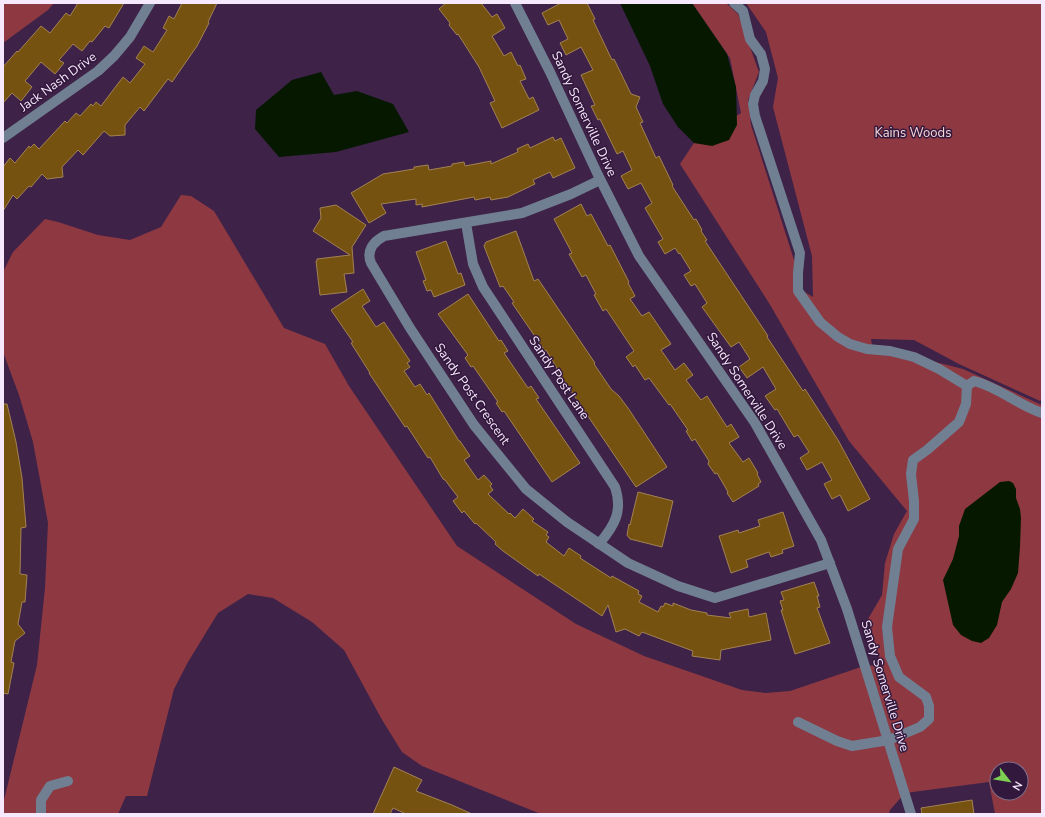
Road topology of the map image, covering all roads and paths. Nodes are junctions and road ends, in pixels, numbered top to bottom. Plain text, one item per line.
1 (150, 3) edge
2 (515, 3) edge
3 (734, 3) edge
4 (3, 138) edge
5 (600, 180) junction
6 (466, 223) junction
7 (967, 386) junction
8 (1042, 413) edge
9 (599, 544) junction
10 (830, 563) junction
11 (798, 722) dead end
12 (889, 740) junction
13 (68, 781) dead end
14 (41, 814) edge
15 (911, 814) edge

1 - 4 street, Jack Nash Drive
2 - 5 street, Sandy Somerville Drive
3 - 7 street
5 - 6 street, Sandy Post Crescent
5 - 10 street, Sandy Somerville Drive
6 - 9 street, Sandy Post Lane
6 - 9 street, Sandy Post Crescent
7 - 8 street
7 - 12 street
9 - 10 street, Sandy Post Crescent
10 - 12 street, Sandy Somerville Drive
11 - 12 street
12 - 15 street, Sandy Somerville Drive
13 - 14 street

